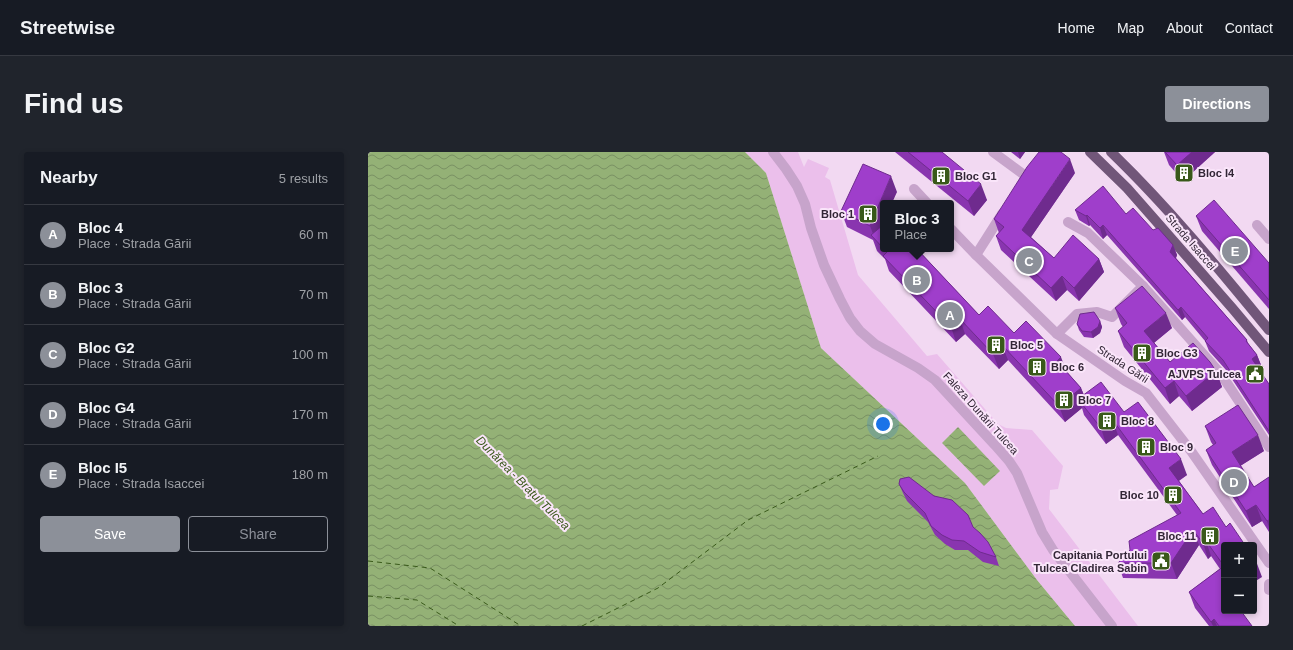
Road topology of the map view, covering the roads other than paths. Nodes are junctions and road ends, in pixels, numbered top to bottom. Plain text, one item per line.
1 (773, 152) edge
2 (993, 152) edge
3 (1090, 152) edge
4 (1111, 152) edge
5 (1027, 177) edge
6 (914, 189) dead end
7 (924, 200) edge
8 (1010, 203) edge
9 (1068, 222) dead end
10 (1257, 225) dead end
11 (954, 232) edge
12 (1269, 239) edge
13 (976, 255) junction
14 (1143, 286) junction
15 (1269, 330) edge
16 (1057, 334) junction
17 (1269, 352) edge
18 (1269, 447) edge
19 (1269, 563) edge
20 (1269, 584) edge
21 (1269, 590) edge
22 (1112, 626) edge

1 - 22 street, Faleza Dunării Tulcea
2 - 5 street
3 - 17 main road, Strada Isaccei
4 - 15 main road, Strada Isaccei
6 - 7 street
8 - 13 street
9 - 14 street
10 - 12 street
11 - 13 street, Strada Gării
13 - 16 street, Strada Gării
14 - 16 street
14 - 18 street
16 - 19 street, Strada Gării
20 - 21 street

